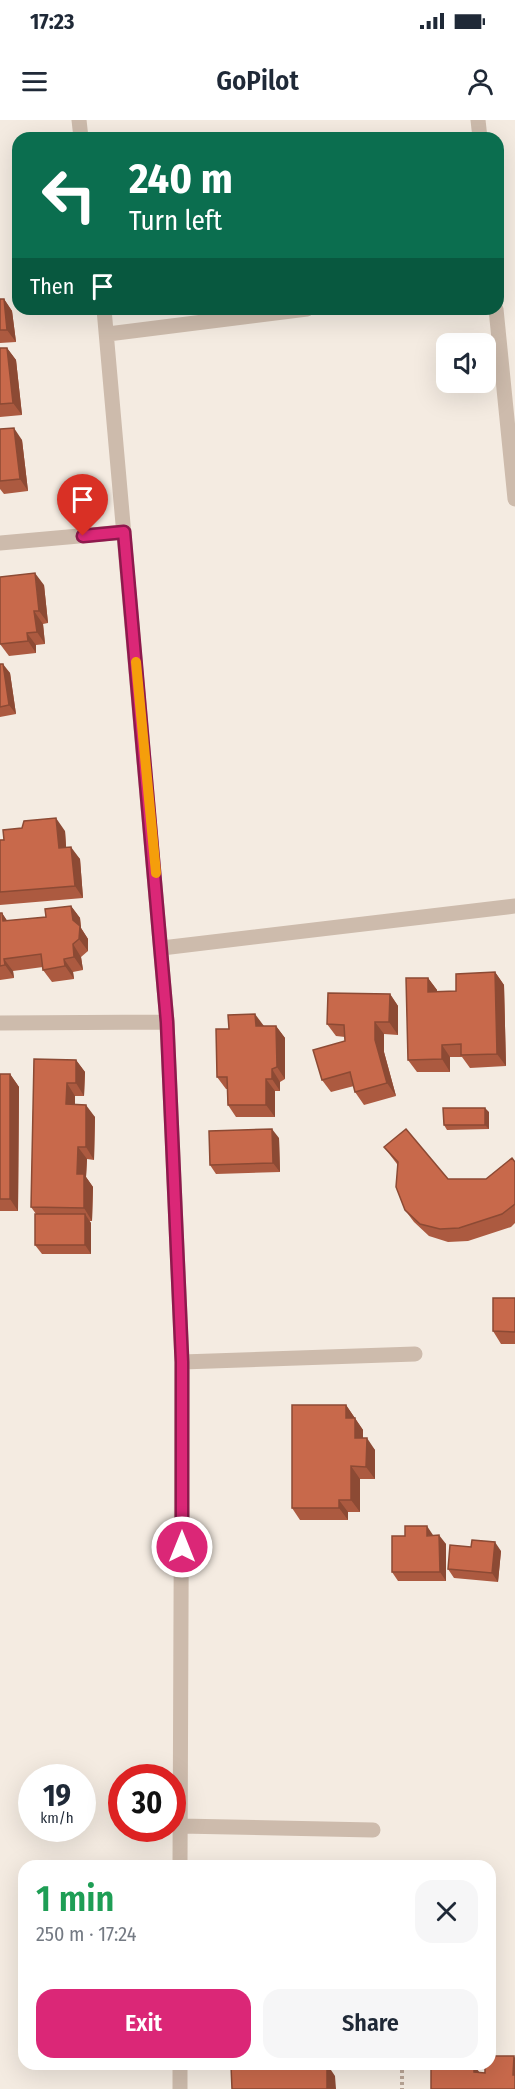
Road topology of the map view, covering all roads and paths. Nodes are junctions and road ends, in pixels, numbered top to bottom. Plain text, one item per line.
1 (105, 315) edge
2 (259, 315) edge
3 (497, 315) edge
4 (108, 334) junction
5 (515, 500) edge
6 (124, 532) junction
7 (0, 543) edge
8 (515, 906) edge
9 (162, 948) junction
10 (167, 1022) junction
11 (0, 1023) edge
12 (415, 1354) dead end
13 (182, 1362) junction
14 (180, 1764) edge
15 (186, 1826) edge
16 (373, 1830) dead end
17 (180, 1842) edge
18 (180, 1860) edge
19 (180, 2070) edge
20 (402, 2070) edge
21 (180, 2089) edge
22 (402, 2089) edge

1 - 4 street
2 - 4 street
3 - 5 street
4 - 6 street
6 - 7 street
6 - 9 street
8 - 9 street
9 - 10 street
10 - 11 street
10 - 13 street
12 - 13 street
13 - 14 street
15 - 16 street
17 - 18 street
19 - 21 street
20 - 22 path

